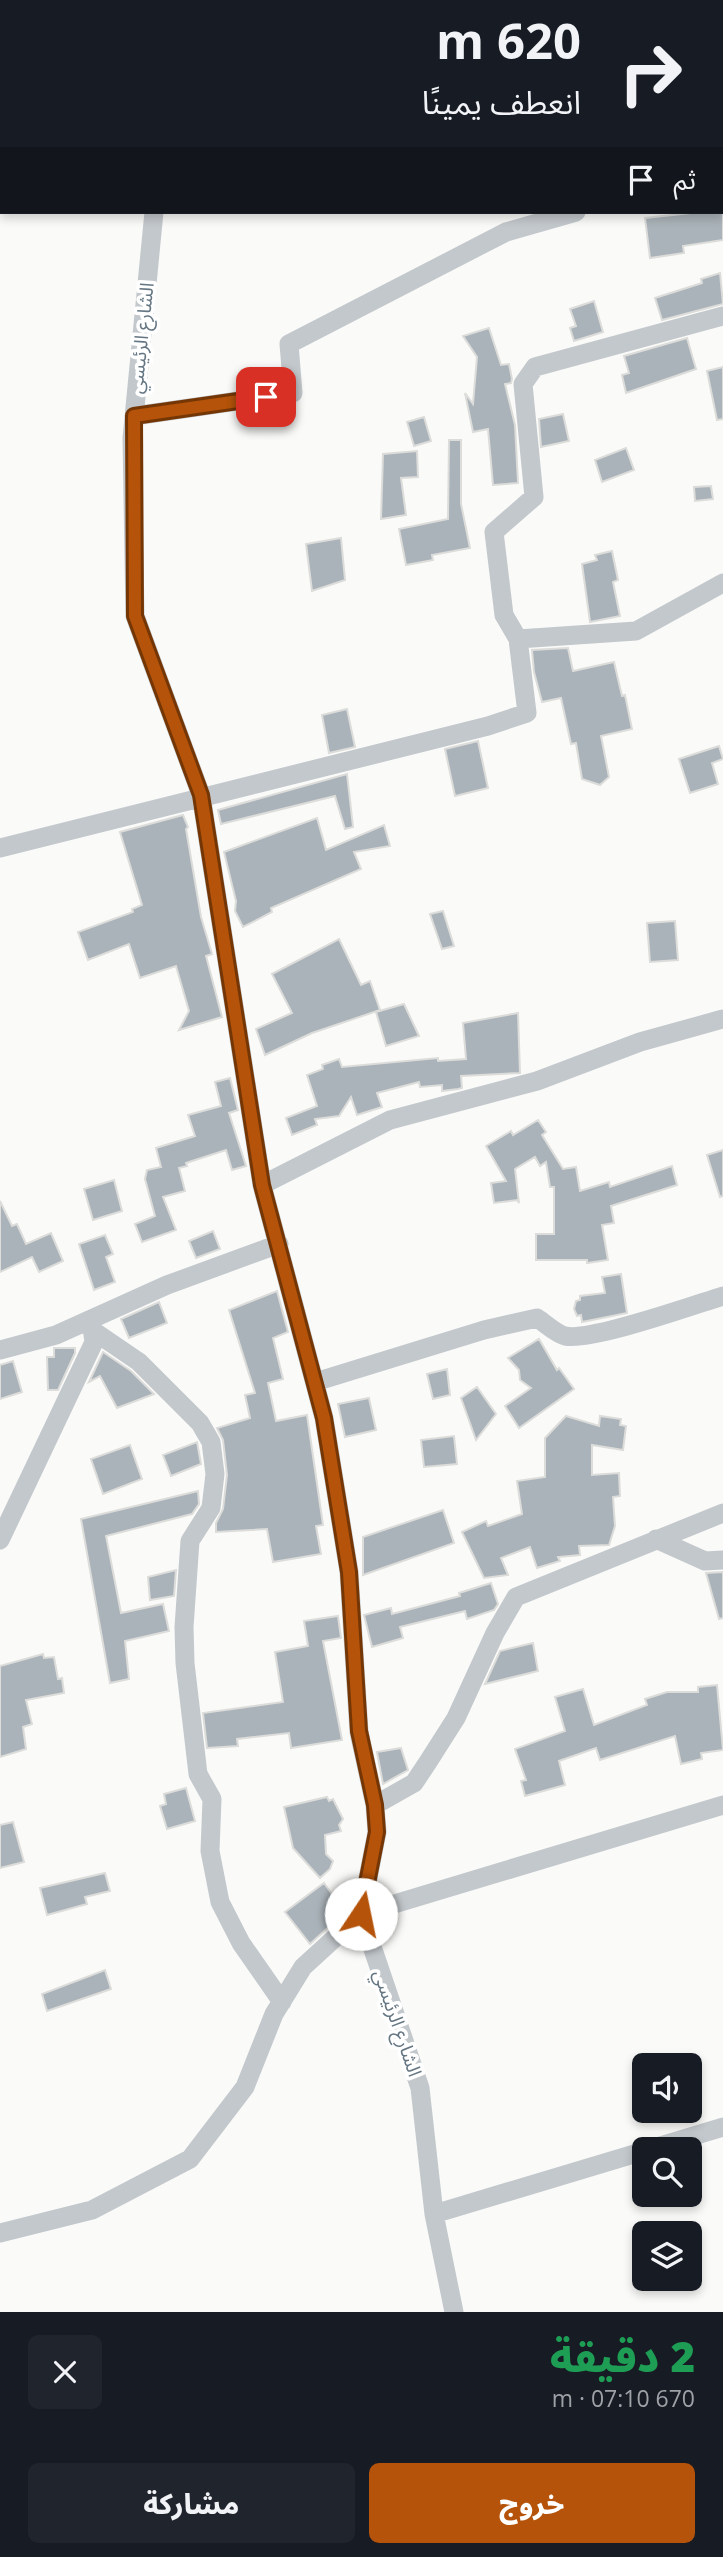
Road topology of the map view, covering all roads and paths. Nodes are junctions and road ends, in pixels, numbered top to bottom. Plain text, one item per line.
1 (154, 214) edge
2 (569, 214) edge
3 (723, 316) edge
4 (134, 416) junction
5 (723, 583) edge
6 (518, 639) junction
7 (201, 795) junction
8 (0, 848) edge
9 (723, 1019) edge
10 (262, 1185) junction
11 (279, 1244) junction
12 (723, 1296) edge
13 (93, 1326) junction
14 (0, 1350) edge
15 (315, 1382) junction
16 (723, 1513) edge
17 (656, 1539) junction
18 (0, 1540) edge
19 (723, 1560) edge
20 (375, 1805) junction
21 (723, 1805) edge
22 (361, 1914) junction
23 (282, 2002) junction
24 (723, 2127) edge
25 (690, 2137) edge
26 (632, 2155) edge
27 (434, 2214) junction
28 (0, 2233) edge
29 (454, 2312) edge

1 - 4 street, الشارع الرئيسي
2 - 4 street
3 - 6 street
4 - 7 street, الشارع الرئيسي
5 - 6 street
6 - 7 street
7 - 8 street
7 - 10 street, الشارع الرئيسي
9 - 10 street
10 - 11 street, الشارع الرئيسي
11 - 13 street
11 - 15 street, الشارع الرئيسي
12 - 15 street
13 - 14 street
13 - 18 street
13 - 23 street
15 - 20 street, الشارع الرئيسي
16 - 17 street
17 - 19 street
17 - 20 street
20 - 22 street, الشارع الرئيسي
21 - 22 street
22 - 23 street
22 - 27 street, الشارع الرئيسي
23 - 28 street
24 - 25 street
26 - 27 street
27 - 29 street, الشارع الرئيسي

